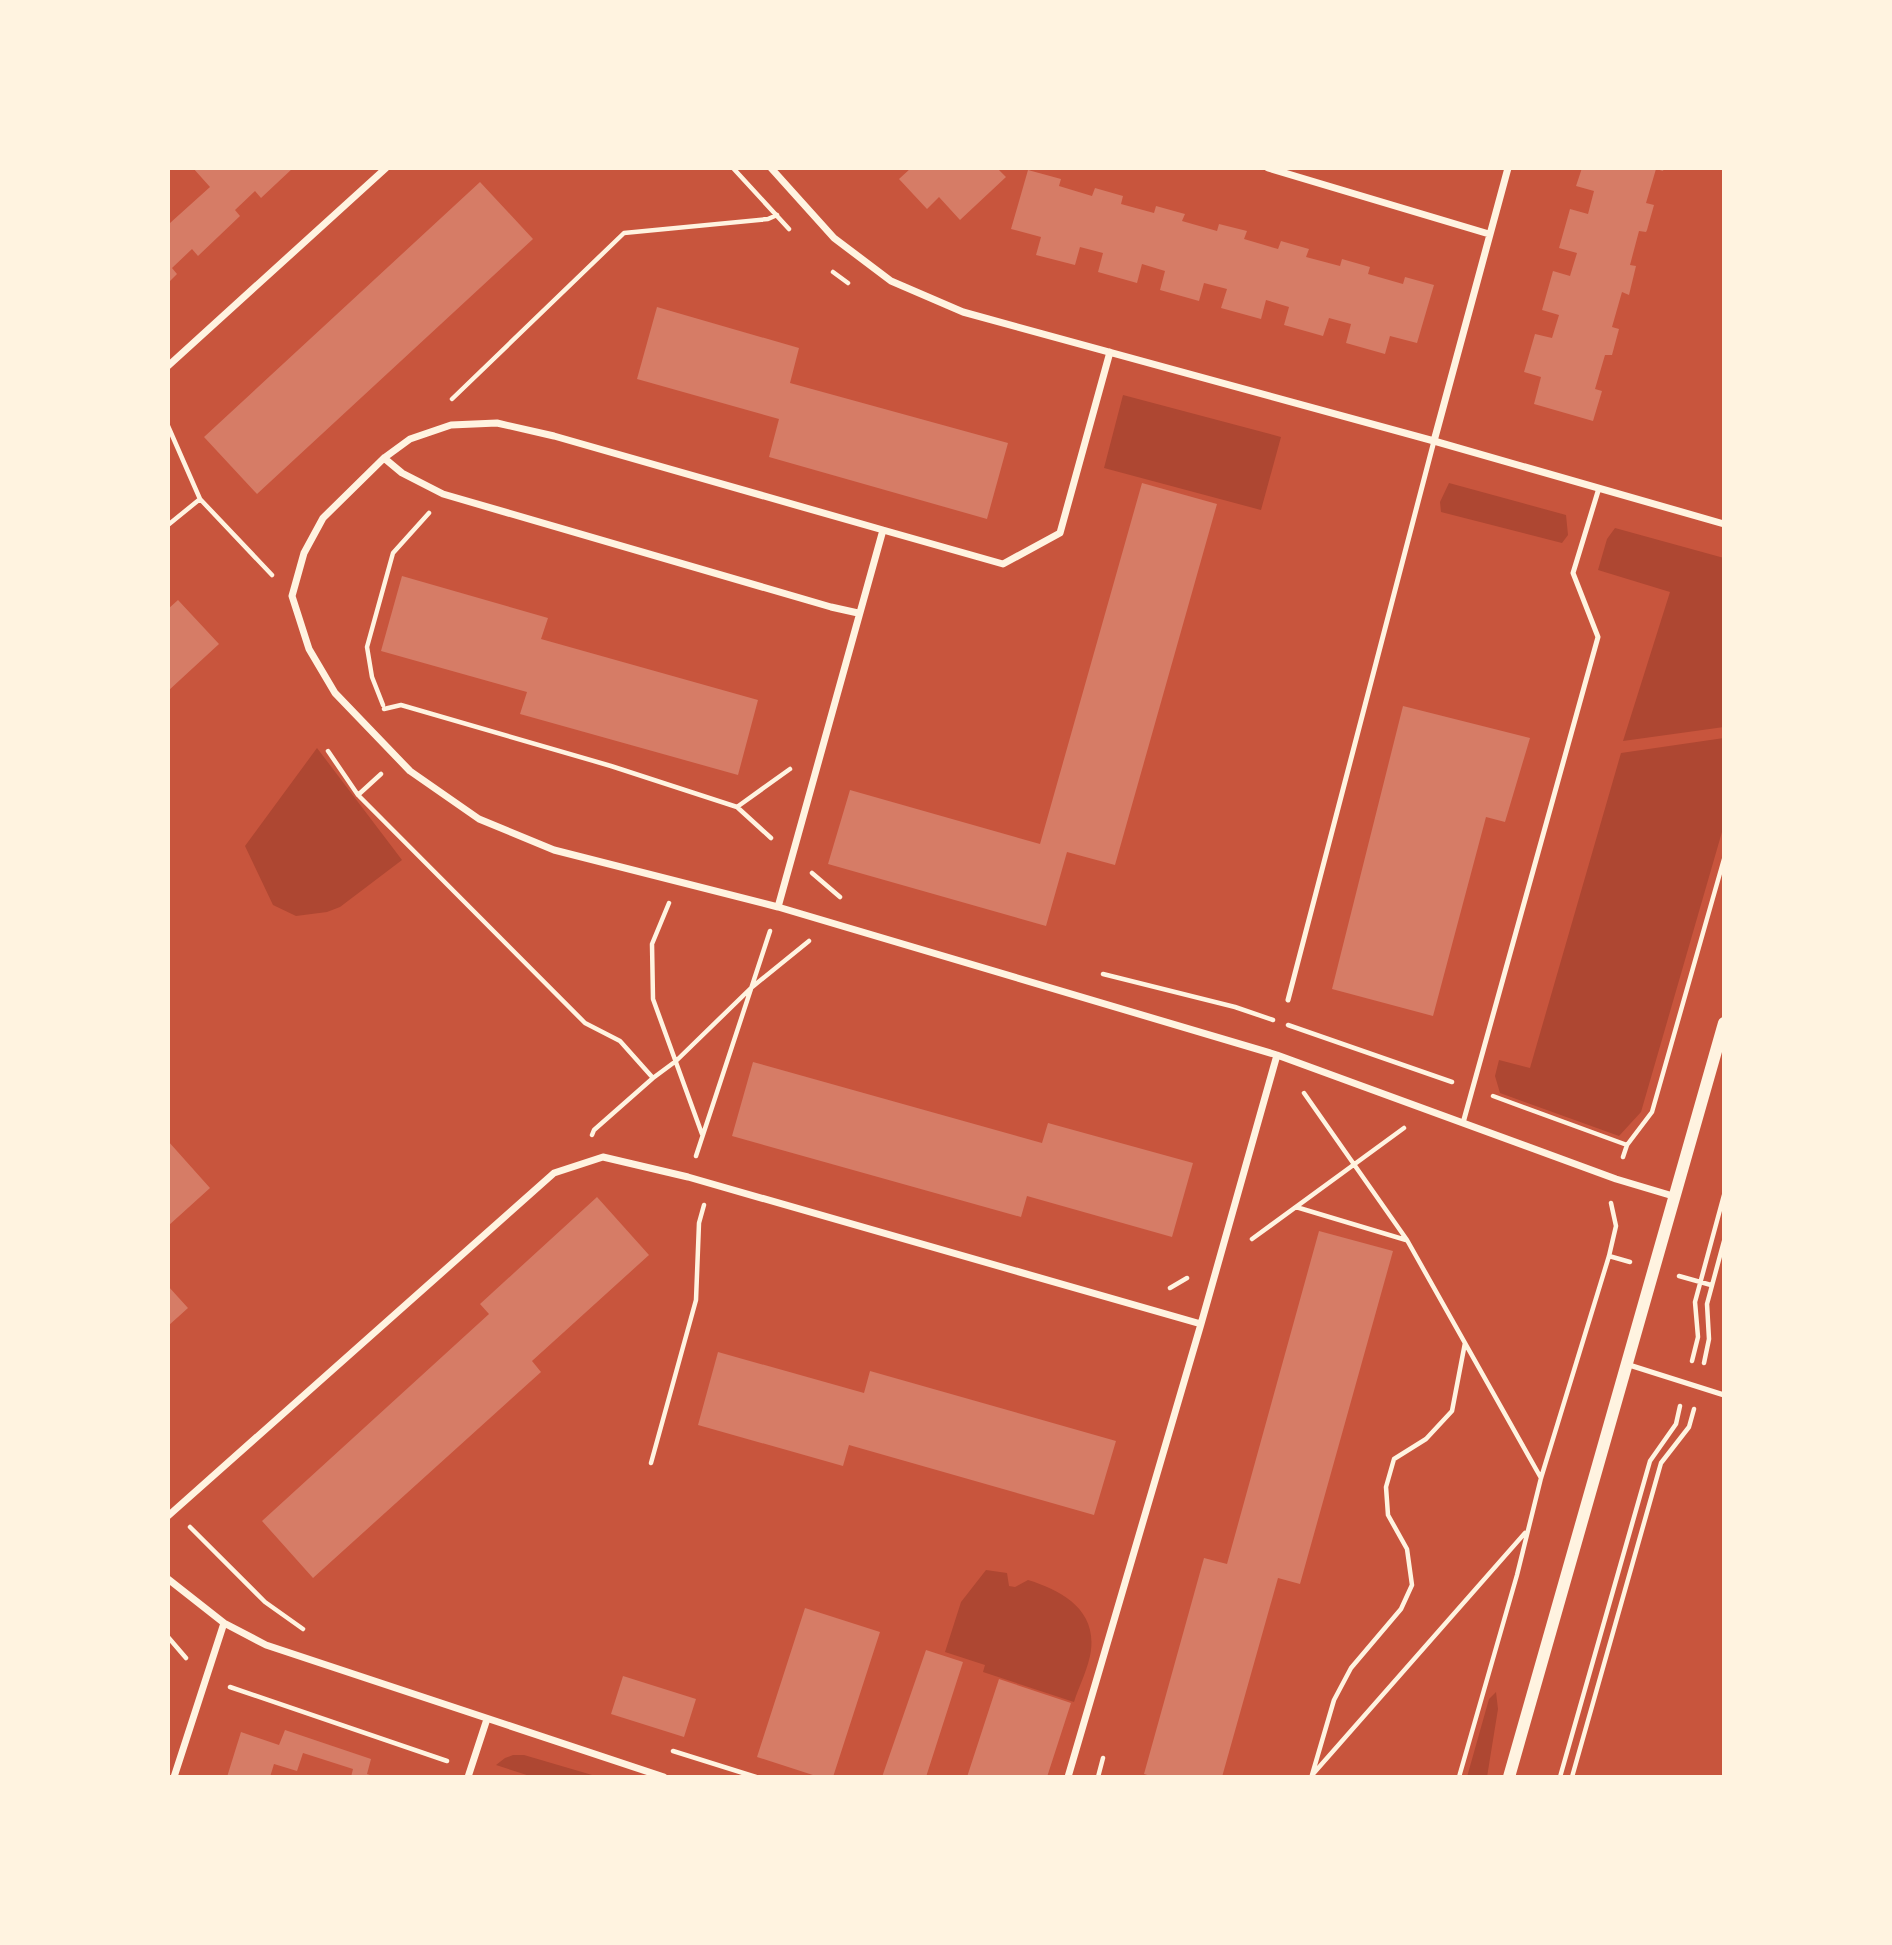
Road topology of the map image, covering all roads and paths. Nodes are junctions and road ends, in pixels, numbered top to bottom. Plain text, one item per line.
1 (386, 168) edge
2 (771, 168) edge
3 (1268, 168) edge
4 (1508, 168) edge
5 (804, 205) junction
6 (1489, 234) junction
7 (1110, 352) junction
8 (168, 366) edge
9 (449, 402) dead end
10 (168, 426) edge
11 (1434, 441) junction
12 (384, 458) junction
13 (1599, 488) junction
14 (443, 494) junction
15 (200, 499) junction
16 (1724, 524) edge
17 (168, 525) edge
18 (883, 530) junction
19 (292, 596) junction
20 (859, 613) junction
21 (385, 709) junction
22 (354, 714) junction
23 (328, 751) dead end
24 (817, 764) junction
25 (737, 807) junction
26 (792, 856) junction
27 (1724, 859) edge
28 (678, 882) junction
29 (848, 904) dead end
30 (778, 907) junction
31 (832, 923) junction
32 (1100, 973) dead end
33 (751, 988) junction
34 (1288, 1000) dead end
35 (1724, 1023) edge
36 (1277, 1055) junction
37 (676, 1061) junction
38 (653, 1078) junction
39 (1473, 1090) junction
40 (1463, 1123) junction
41 (1407, 1126) dead end
42 (702, 1135) junction
43 (1627, 1145) junction
44 (708, 1162) dead end
45 (1354, 1165) junction
46 (578, 1166) junction
47 (1616, 1179) junction
48 (711, 1184) junction
49 (1724, 1195) edge
50 (1673, 1196) junction
51 (1296, 1207) junction
52 (1251, 1240) dead end
53 (1407, 1240) junction
54 (1724, 1241) edge
55 (1191, 1276) dead end
56 (1168, 1289) dead end
57 (1201, 1324) junction
58 (1465, 1343) junction
59 (1626, 1364) junction
60 (1686, 1384) junction
61 (1699, 1387) junction
62 (1724, 1395) edge
63 (651, 1464) dead end
64 (1541, 1478) junction
65 (171, 1513) edge
66 (1526, 1532) junction
67 (168, 1580) edge
68 (224, 1623) junction
69 (311, 1634) dead end
70 (168, 1637) edge
71 (206, 1679) junction
72 (487, 1719) junction
73 (666, 1748) dead end
74 (1105, 1751) dead end
75 (469, 1773) edge
76 (1311, 1776) edge
77 (174, 1777) edge
78 (664, 1777) edge
79 (756, 1777) edge
80 (1068, 1777) edge
81 (1098, 1777) edge
82 (1460, 1777) edge
83 (1509, 1777) edge
84 (1560, 1777) edge
85 (1572, 1777) edge

1 - 8 street
2 - 5 street
3 - 6 street
4 - 6 street
5 - 7 street
5 - 9 path
6 - 11 street
7 - 11 street
7 - 18 street
10 - 15 path
11 - 13 street
11 - 34 lane
12 - 14 street
12 - 18 street
12 - 19 street
13 - 16 street
13 - 39 lane
14 - 20 street
14 - 21 path
15 - 17 path
15 - 19 path
18 - 20 street
19 - 22 street
20 - 24 street
21 - 22 path
21 - 25 path
22 - 28 street
23 - 38 path
24 - 25 path
24 - 26 street
25 - 26 path
26 - 29 path
26 - 30 street
27 - 43 path
28 - 30 street
28 - 37 path
30 - 31 street
30 - 33 path
31 - 33 path
31 - 36 street
32 - 39 path
33 - 37 path
33 - 42 path
35 - 50 street
36 - 40 street
36 - 45 path
36 - 57 street
37 - 38 path
37 - 42 path
38 - 46 path
39 - 40 lane
39 - 43 path
40 - 47 street
41 - 45 path
42 - 44 path
43 - 47 path
45 - 51 path
45 - 53 path
46 - 48 street
46 - 65 street
47 - 50 street
47 - 64 path
48 - 57 street
48 - 63 path
49 - 60 path
50 - 59 street
51 - 52 path
51 - 53 path
53 - 58 path
54 - 61 path
55 - 56 path
57 - 80 street
58 - 64 path
58 - 76 path
59 - 60 lane
59 - 83 street
60 - 61 lane
60 - 84 path
61 - 62 lane
61 - 85 path
64 - 66 path
65 - 69 path
66 - 76 path
66 - 82 path
67 - 68 street
68 - 71 street
68 - 72 street
70 - 71 path
71 - 75 path
71 - 77 street
72 - 75 street
72 - 78 street
73 - 79 path
74 - 81 path

